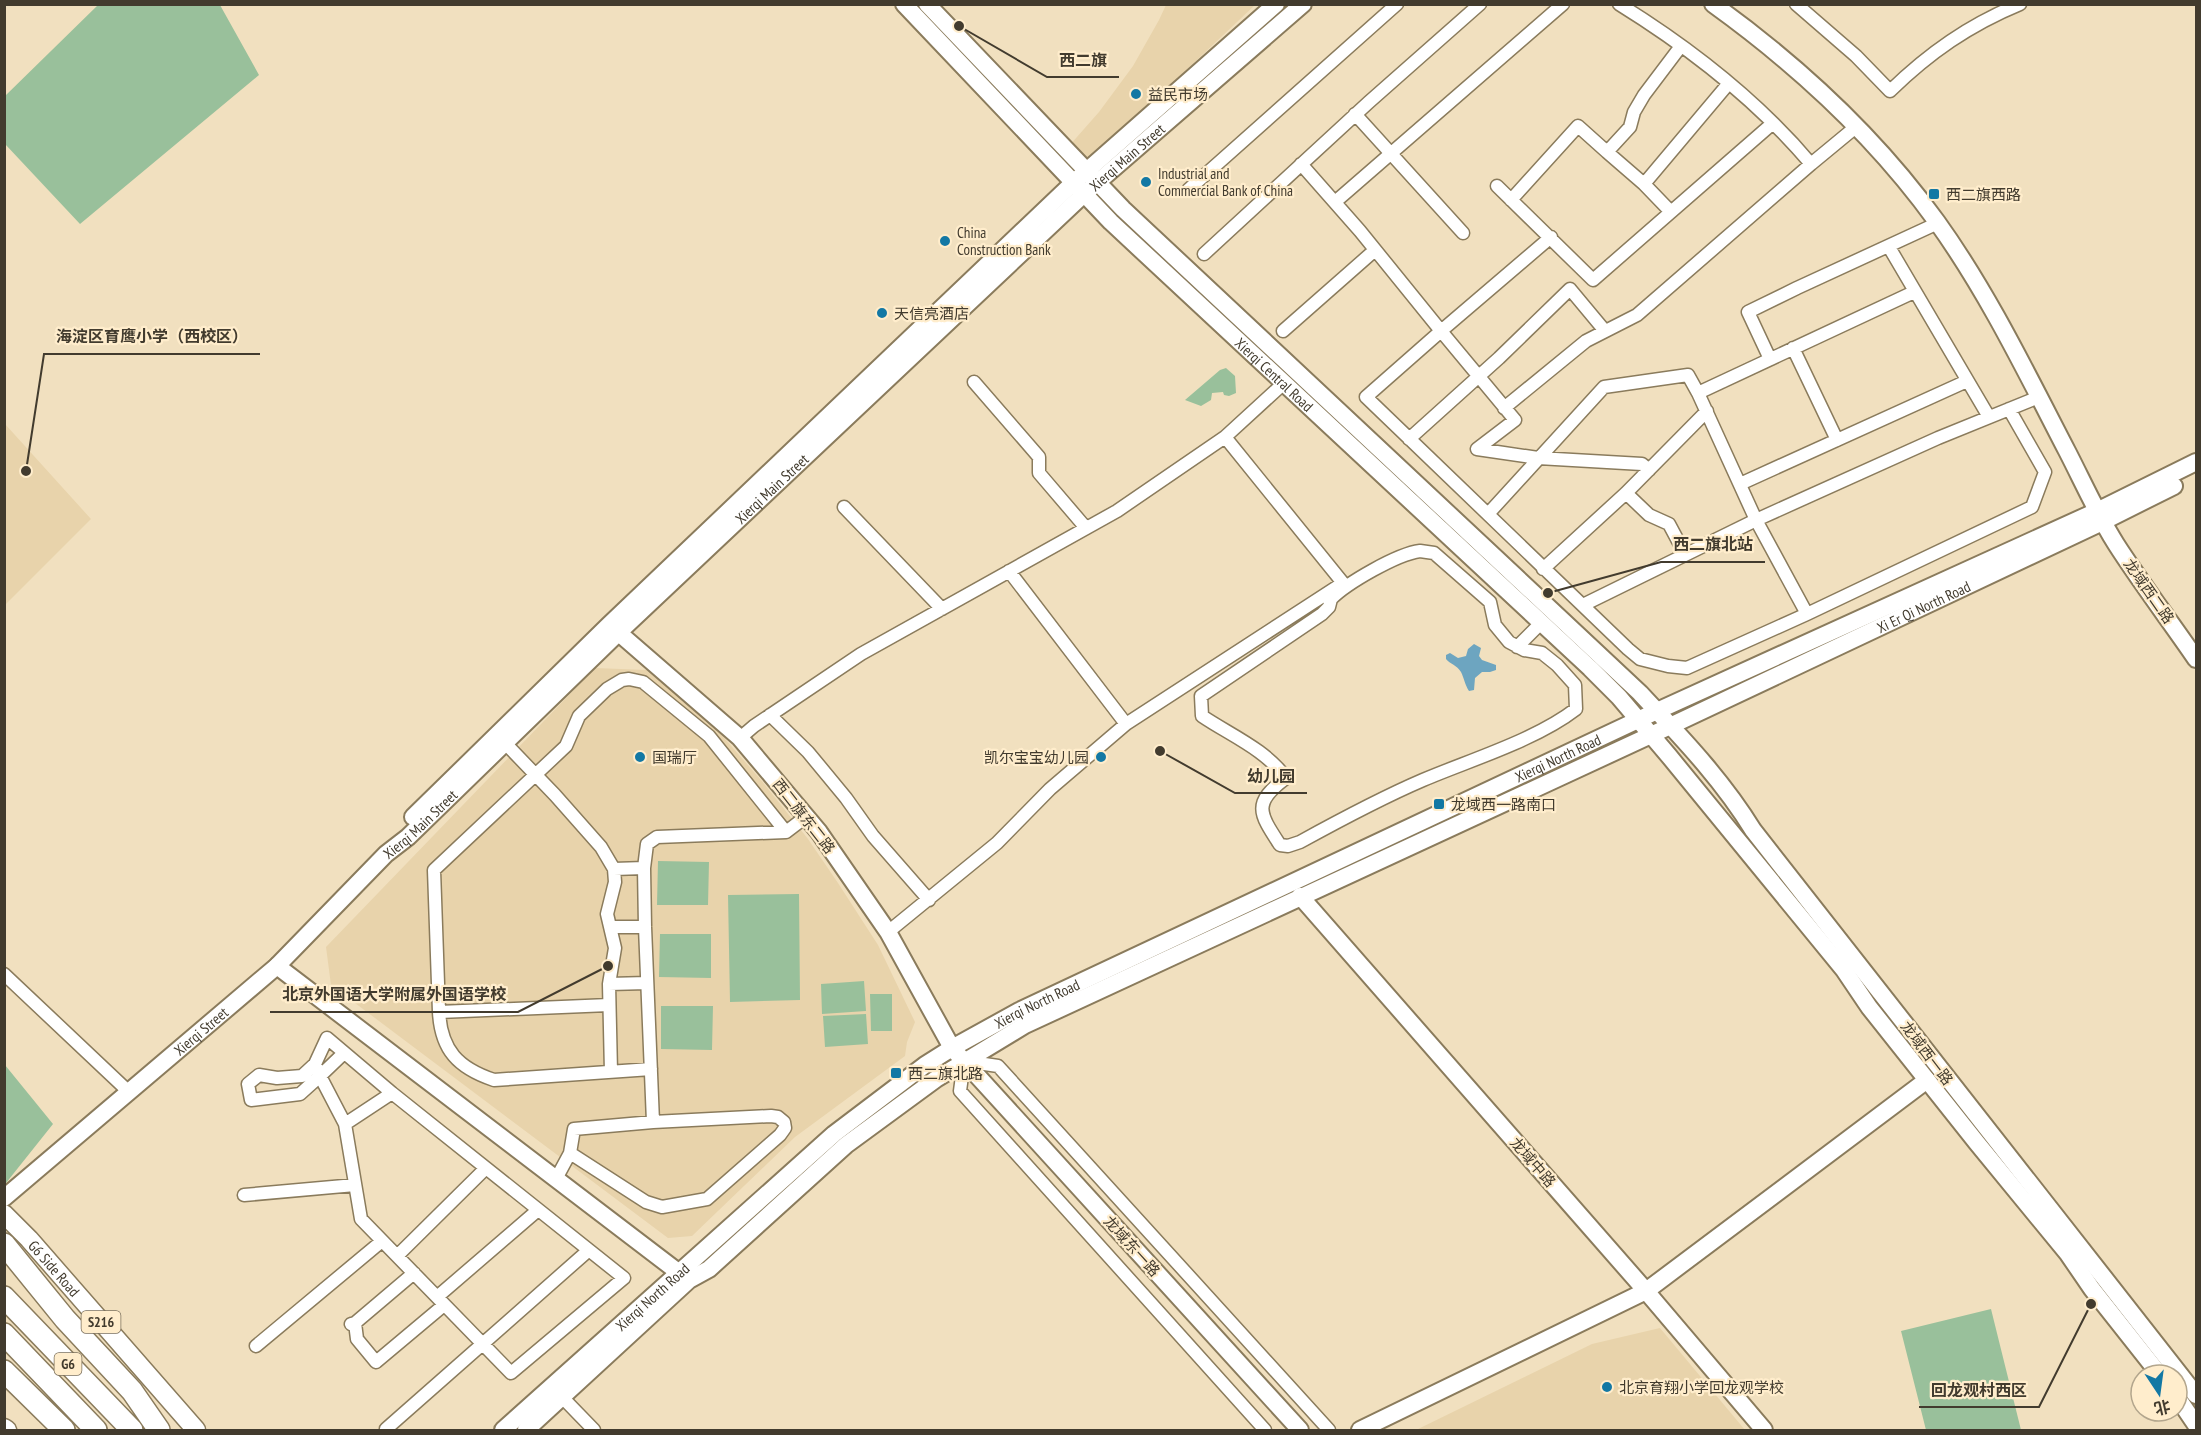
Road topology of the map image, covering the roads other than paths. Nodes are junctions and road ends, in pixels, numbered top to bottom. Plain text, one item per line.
1 (904, 4) edge
2 (927, 4) edge
3 (1276, 4) edge
4 (1303, 4) edge
5 (1397, 4) edge
6 (1480, 4) edge
7 (1563, 4) edge
8 (1620, 4) edge
9 (1713, 4) edge
10 (1796, 4) edge
11 (2020, 4) edge
12 (1681, 46) junction
13 (1729, 83) junction
14 (1355, 114) junction
15 (1773, 123) junction
16 (1857, 126) junction
17 (1607, 152) junction
18 (1390, 154) junction
19 (1301, 164) junction
20 (1810, 164) junction
21 (1085, 183) junction
22 (1644, 184) junction
23 (1497, 186) dead end
24 (1188, 189) dead end
25 (1511, 200) junction
26 (1335, 202) junction
27 (1671, 212) junction
28 (1938, 224) junction
29 (1463, 233) dead end
30 (1551, 237) junction
31 (1888, 247) junction
32 (1375, 250) junction
33 (1204, 254) dead end
34 (1914, 292) junction
35 (1283, 331) dead end
36 (1441, 331) junction
37 (1605, 331) junction
38 (1793, 348) junction
39 (1770, 358) junction
40 (1479, 376) junction
41 (1968, 381) junction
42 (974, 382) dead end
43 (1284, 383) junction
44 (1698, 393) junction
45 (2039, 397) junction
46 (1504, 408) junction
47 (2009, 409) junction
48 (1707, 411) junction
49 (1989, 417) junction
50 (1225, 438) junction
51 (1409, 439) junction
52 (1837, 440) junction
53 (1538, 458) junction
54 (2196, 462) edge
55 (1649, 470) junction
56 (2196, 475) edge
57 (1740, 484) junction
58 (1626, 493) junction
59 (844, 507) dead end
60 (1488, 514) junction
61 (2100, 516) junction
62 (1756, 520) junction
63 (1086, 528) junction
64 (1685, 554) junction
65 (1543, 569) junction
66 (1009, 571) junction
67 (1583, 605) junction
68 (942, 609) junction
69 (1808, 614) junction
70 (1541, 623) junction
71 (613, 629) junction
72 (1517, 647) junction
73 (2196, 659) edge
74 (1657, 711) junction
75 (770, 715) junction
76 (1638, 721) junction
77 (1126, 723) junction
78 (1671, 725) junction
79 (1651, 735) junction
80 (740, 738) junction
81 (505, 743) junction
82 (535, 773) junction
83 (807, 816) junction
84 (786, 832) junction
85 (386, 854) junction
86 (644, 868) junction
87 (614, 869) junction
88 (1300, 896) junction
89 (929, 900) junction
90 (611, 927) junction
91 (645, 927) junction
92 (888, 932) junction
93 (277, 966) junction
94 (4, 974) edge
95 (647, 983) junction
96 (609, 984) junction
97 (609, 1005) junction
98 (439, 1012) junction
99 (952, 1048) junction
100 (344, 1053) junction
101 (964, 1061) junction
102 (315, 1064) junction
103 (651, 1069) junction
104 (611, 1072) junction
105 (320, 1076) junction
106 (1927, 1080) junction
107 (129, 1092) junction
108 (392, 1093) junction
109 (653, 1122) junction
110 (345, 1124) junction
111 (570, 1153) junction
112 (486, 1168) junction
113 (556, 1179) junction
114 (355, 1185) junction
115 (244, 1195) dead end
116 (4, 1198) edge
117 (538, 1209) junction
118 (4, 1214) edge
119 (382, 1241) junction
120 (4, 1244) edge
121 (589, 1250) junction
122 (397, 1256) junction
123 (414, 1273) junction
124 (684, 1276) junction
125 (1646, 1291) junction
126 (4, 1297) edge
127 (440, 1300) junction
128 (4, 1334) edge
129 (483, 1344) junction
130 (256, 1346) dead end
131 (2150, 1363) edge
132 (4, 1371) edge
133 (2196, 1395) edge
134 (562, 1397) junction
135 (386, 1429) edge
136 (63, 1431) edge
137 (96, 1431) edge
138 (132, 1431) edge
139 (159, 1431) edge
140 (196, 1431) edge
141 (502, 1431) edge
142 (526, 1431) edge
143 (594, 1431) edge
144 (1265, 1431) edge
145 (1300, 1431) edge
146 (1329, 1431) edge
147 (1360, 1431) edge
148 (1764, 1431) edge

1 - 21 main road, Xierqi Central Road
2 - 21 main road, Xierqi Central Road
3 - 21 main road, Xierqi Main Street
4 - 21 main road, Xierqi Main Street
5 - 24 street
6 - 14 street
7 - 18 street
8 - 12 street
9 - 16 main road
10 - 11 street
12 - 13 street
12 - 17 street
13 - 15 street
13 - 22 street
14 - 18 street
14 - 19 street
15 - 20 street
15 - 27 street
16 - 20 street
16 - 28 main road
17 - 22 street
17 - 25 street
18 - 26 street
18 - 29 street
19 - 26 street
19 - 33 street
20 - 37 street
21 - 43 main road, Xierqi Central Road
21 - 71 main road, Xierqi Main Street
21 - 74 main road, Xierqi Central Road
22 - 27 street
23 - 25 street
25 - 30 street
26 - 32 street
27 - 30 street
28 - 31 street
28 - 45 main road
30 - 36 street
31 - 34 street
31 - 39 street
32 - 35 street
32 - 36 street
34 - 38 street
34 - 41 street
36 - 40 street
36 - 51 street
37 - 40 street
37 - 46 street
38 - 39 street
38 - 52 street
39 - 44 street
40 - 46 street
40 - 51 street
41 - 49 street
41 - 52 street
42 - 63 street
43 - 50 street
43 - 70 main road, Xierqi Central Road
44 - 48 street
44 - 53 street
45 - 47 street
45 - 61 main road
46 - 53 street
47 - 49 street
47 - 69 street
48 - 55 street
48 - 57 street
49 - 62 street
50 - 63 street
50 - 77 street
51 - 60 street
52 - 57 street
53 - 55 street
53 - 60 street
54 - 61 main road, Xi Er Qi North Road
55 - 58 street
56 - 61 main road, Xi Er Qi North Road
57 - 62 street
58 - 64 street
58 - 65 street
59 - 68 street
60 - 65 street
61 - 73 main road, 龙域西二路
61 - 74 main road, Xi Er Qi North Road
61 - 78 main road, Xi Er Qi North Road
62 - 64 street
62 - 69 street
63 - 66 street
64 - 67 street
65 - 67 street
66 - 68 street
66 - 77 street
67 - 69 street
68 - 75 street
70 - 72 street
70 - 76 main road, Xierqi Central Road
71 - 80 main road, 西二旗东二路
71 - 81 main road, Xierqi Main Street
71 - 85 main road, Xierqi Main Street
72 - 72 street
74 - 76 main road, Xierqi North Road
74 - 78 main road, 龙域西一路
75 - 80 street
75 - 89 street
76 - 79 main road, Xierqi Central Road
76 - 99 main road, Xierqi North Road
77 - 89 street
78 - 79 main road, Xi Er Qi North Road
78 - 133 main road, 龙域西一路
79 - 88 main road, Xierqi North Road
79 - 106 main road, 龙域西一路
80 - 83 main road, 西二旗东二路
81 - 82 street
81 - 85 main road, Xierqi Main Street
82 - 84 street
82 - 87 street
82 - 98 street
83 - 84 street
83 - 92 main road, 西二旗东二路
84 - 86 street
85 - 93 main road, Xierqi Street
86 - 87 street
86 - 91 street
87 - 90 street
88 - 101 main road, Xierqi North Road
88 - 125 main road, 龙域中路
89 - 92 street
90 - 91 street
90 - 96 street
91 - 95 street
92 - 99 main road, 西二旗东二路
93 - 107 main road, Xierqi Street
93 - 113 main road
94 - 107 street
95 - 96 street
95 - 103 street
96 - 97 street
97 - 98 street
97 - 104 street
98 - 104 street
99 - 101 main road, 龙域东一路
99 - 124 main road, Xierqi North Road
100 - 102 street
100 - 105 street
100 - 108 street
101 - 124 main road, Xierqi North Road
101 - 144 street
101 - 145 main road, 龙域东一路
101 - 146 street
102 - 105 street
102 - 105 street
103 - 104 street
103 - 109 street
105 - 110 street
106 - 125 main road
106 - 131 main road, 龙域西一路
107 - 116 main road, Xierqi Street
108 - 110 street
108 - 112 street
109 - 111 street
109 - 111 street
110 - 114 street
111 - 113 street
112 - 117 street
112 - 122 street
113 - 124 main road
114 - 115 street
114 - 119 street
117 - 121 street
117 - 127 street
118 - 140 main road, G6 Side Road / S216
119 - 122 street
119 - 130 street
120 - 139 highway
121 - 129 street
121 - 129 street
122 - 123 street
123 - 127 street
123 - 127 street
124 - 134 main road, Xierqi North Road
124 - 141 main road, Xierqi North Road
125 - 147 main road
125 - 148 main road, 龙域中路
126 - 138 highway, G6
127 - 129 street
128 - 137 highway, G6
129 - 135 street
132 - 136 highway
134 - 142 main road, Xierqi North Road
134 - 143 street

